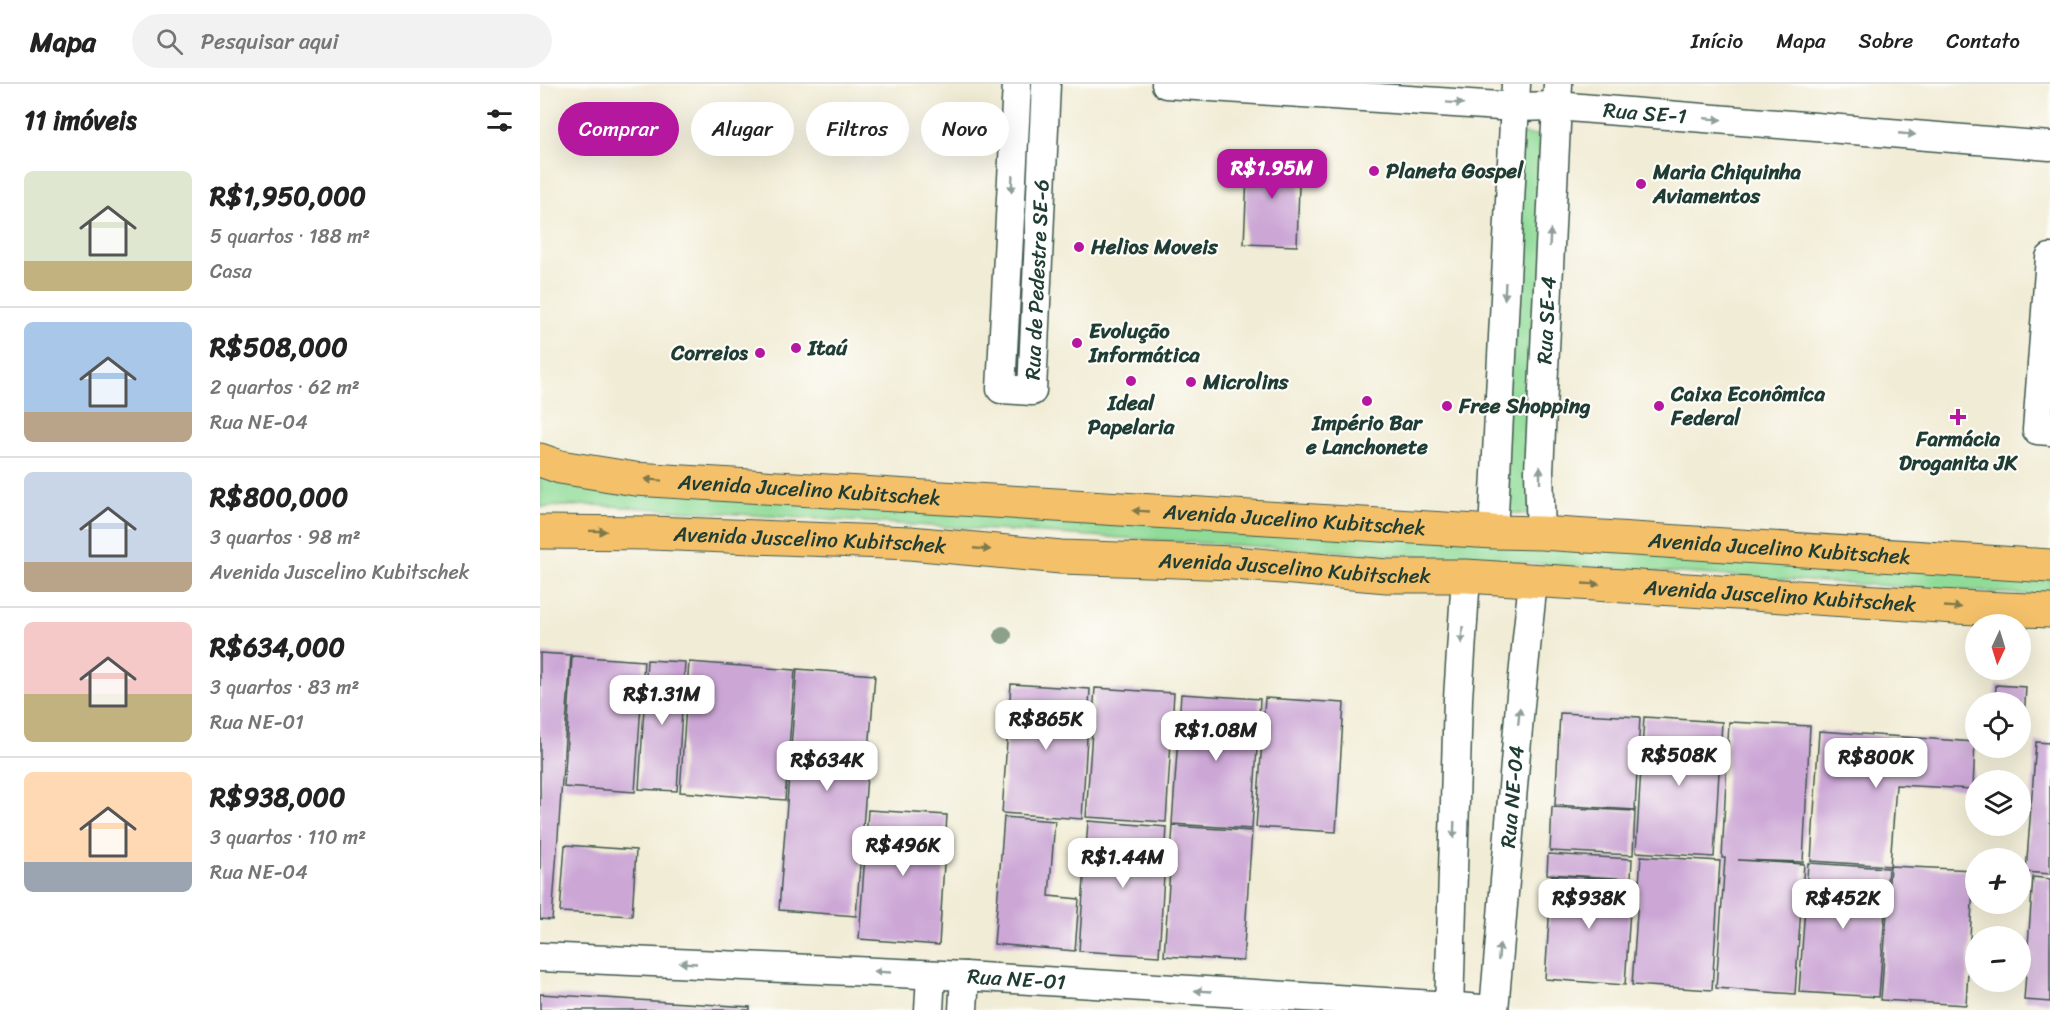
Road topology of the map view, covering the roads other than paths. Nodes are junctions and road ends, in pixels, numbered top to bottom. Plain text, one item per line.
1 (1017, 84) edge
2 (1046, 84) edge
3 (1166, 84) edge
4 (1557, 95) edge
5 (1516, 96) edge
6 (2050, 146) edge
7 (2050, 258) edge
8 (2043, 430) edge
9 (540, 460) edge
10 (540, 532) edge
11 (1493, 532) junction
12 (1541, 533) junction
13 (2050, 566) edge
14 (1466, 576) junction
15 (1533, 581) junction
16 (2050, 611) edge
17 (540, 957) edge
18 (931, 975) junction
19 (965, 976) junction
20 (1449, 1008) edge
21 (929, 1010) edge
22 (963, 1010) edge
23 (1493, 1010) edge

1 -> 2 street, Rua de Pedestre SE-6
3 -> 5 street, Rua SE-1
4 - 5 street, Rua SE-1
4 -> 6 street, Rua SE-1
12 -> 4 street, Rua SE-4
5 -> 11 street, Rua SE-4
7 - 8 street
11 -> 9 main road, Avenida Jucelino Kubitschek
10 -> 14 main road, Avenida Juscelino Kubitschek
11 - 12 main road, Avenida Jucelino Kubitschek
12 - 13 main road, Avenida Jucelino Kubitschek
14 - 15 main road, Avenida Juscelino Kubitschek
14 -> 20 street
15 -> 16 main road, Avenida Juscelino Kubitschek
23 -> 15 street, Rua NE-04
18 -> 17 street, Rua NE-01
18 - 19 street, Rua NE-01
18 - 21 street
20 -> 19 street, Rua NE-01
19 - 22 street
20 - 23 street, Rua NE-01

